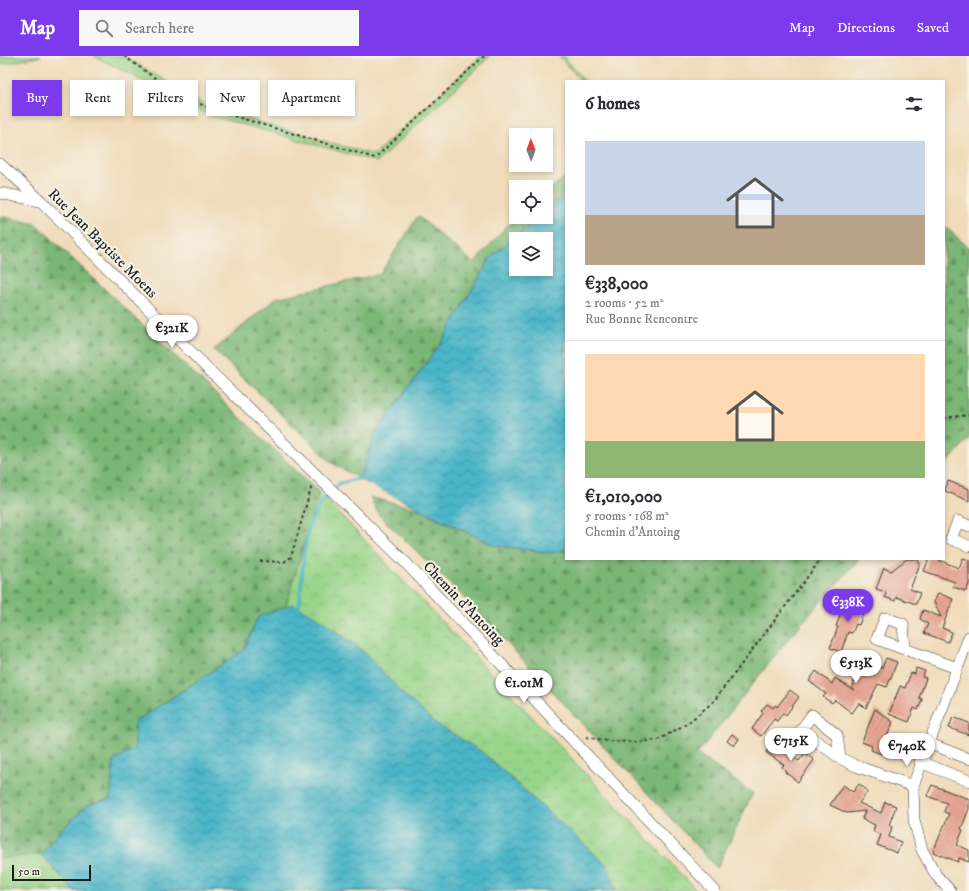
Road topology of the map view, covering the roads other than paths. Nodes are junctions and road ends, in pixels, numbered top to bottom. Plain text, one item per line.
1 (0, 164) edge
2 (0, 193) edge
3 (41, 201) junction
4 (318, 479) joint
5 (969, 526) edge
6 (969, 546) edge
7 (969, 637) edge
8 (905, 648) dead end
9 (967, 651) edge
10 (957, 668) junction
11 (928, 743) junction
12 (840, 758) dead end
13 (969, 758) edge
14 (920, 762) junction
15 (969, 782) edge
16 (913, 786) junction
17 (715, 891) edge
18 (950, 891) edge

1 - 3 street, Rue Jean Baptiste Moens
2 - 3 street
3 - 4 street, Rue Jean Baptiste Moens
4 - 17 street, Chemin d'Antoing
5 - 6 street
7 - 9 street
8 - 10 street
9 - 10 street
10 - 11 street
11 - 13 street
11 - 14 street
12 - 16 street
14 - 15 street
14 - 16 street
16 - 18 street

